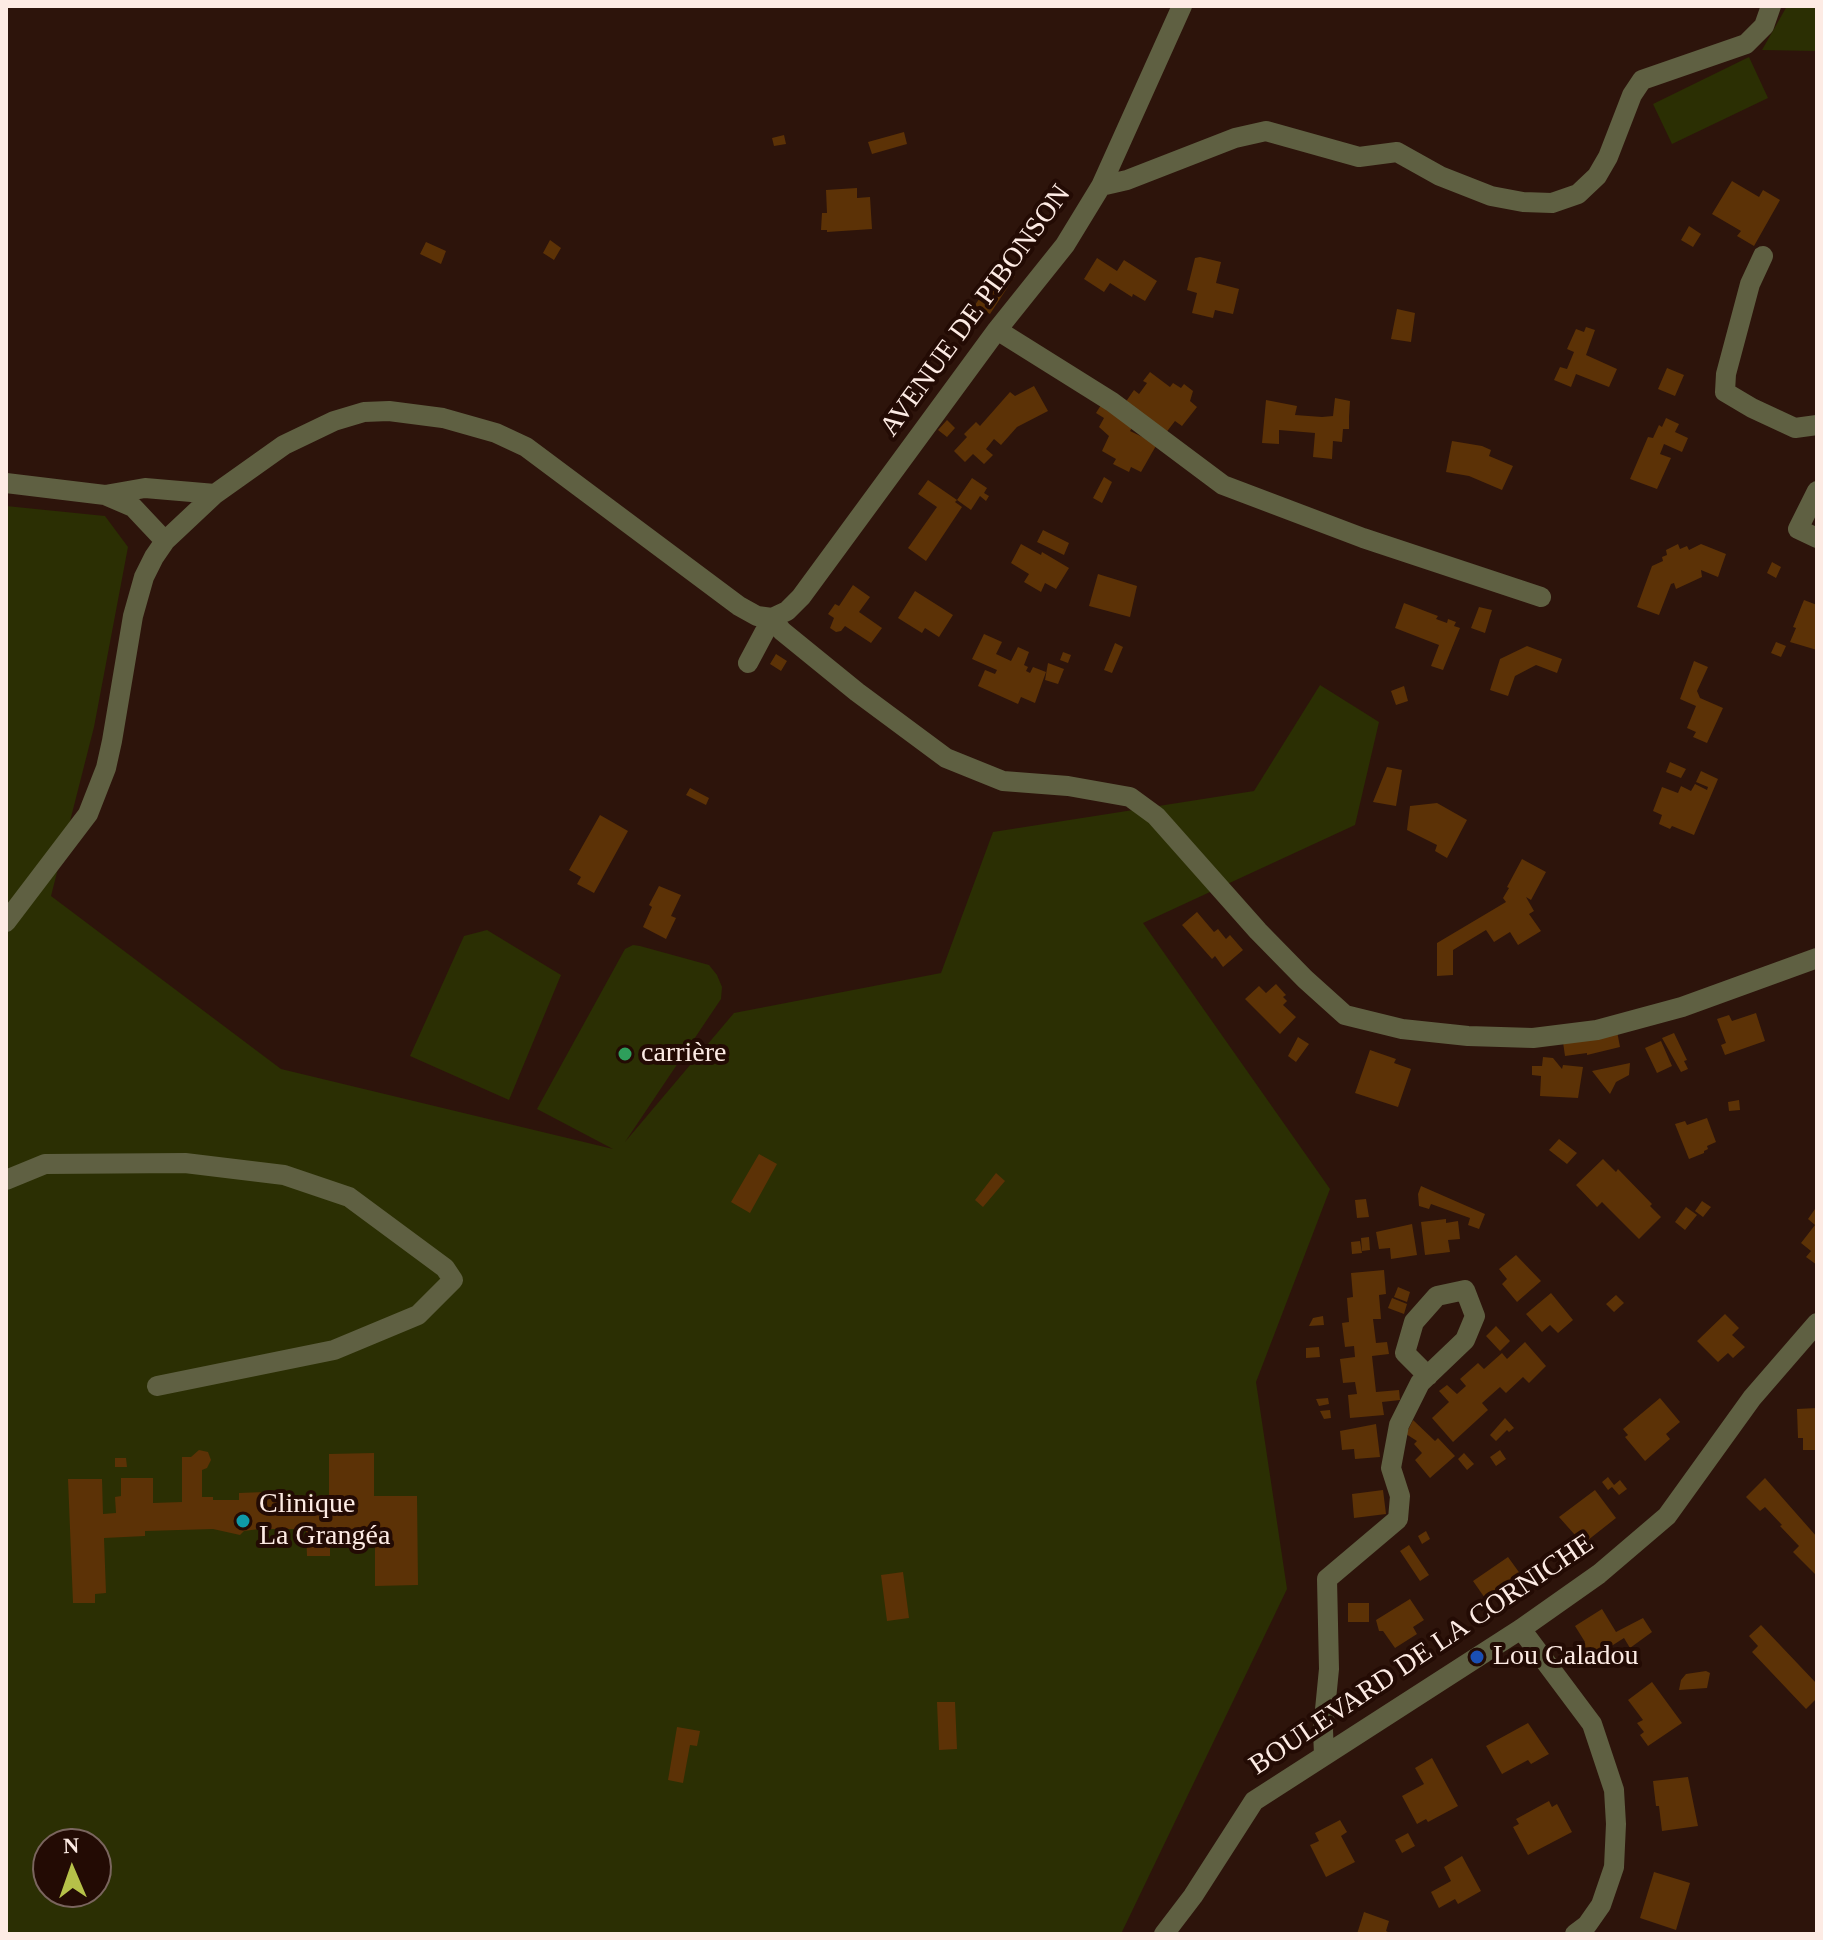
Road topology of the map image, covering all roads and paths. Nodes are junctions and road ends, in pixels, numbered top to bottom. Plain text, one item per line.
1 (1182, 6) edge
2 (1771, 6) edge
3 (1101, 186) junction
4 (1763, 256) dead end
5 (997, 330) junction
6 (1817, 425) edge
7 (6, 483) edge
8 (1817, 491) edge
9 (215, 494) junction
10 (105, 495) junction
11 (1817, 538) edge
12 (165, 541) junction
13 (1541, 597) dead end
14 (772, 618) junction
15 (748, 663) dead end
16 (6, 922) edge
17 (1817, 958) edge
18 (6, 1180) edge
19 (1817, 1323) edge
20 (1428, 1376) dead end
21 (157, 1386) dead end
22 (1521, 1629) junction
23 (1324, 1755) junction
24 (1164, 1934) edge
25 (1575, 1934) edge

1 - 3 street, AVENUE DE PIBONSON
2 - 3 street
3 - 5 street, AVENUE DE PIBONSON
4 - 6 street
5 - 13 street
5 - 14 street, AVENUE DE PIBONSON
7 - 10 street
8 - 11 street
9 - 10 street
9 - 12 street
9 - 14 street
10 - 12 street
12 - 16 street
14 - 15 street
14 - 17 street
18 - 21 street
19 - 22 street, BOULEVARD DE LA CORNICHE
20 - 23 street
22 - 23 street, BOULEVARD DE LA CORNICHE
22 - 25 street
23 - 24 street, BOULEVARD DE LA CORNICHE

